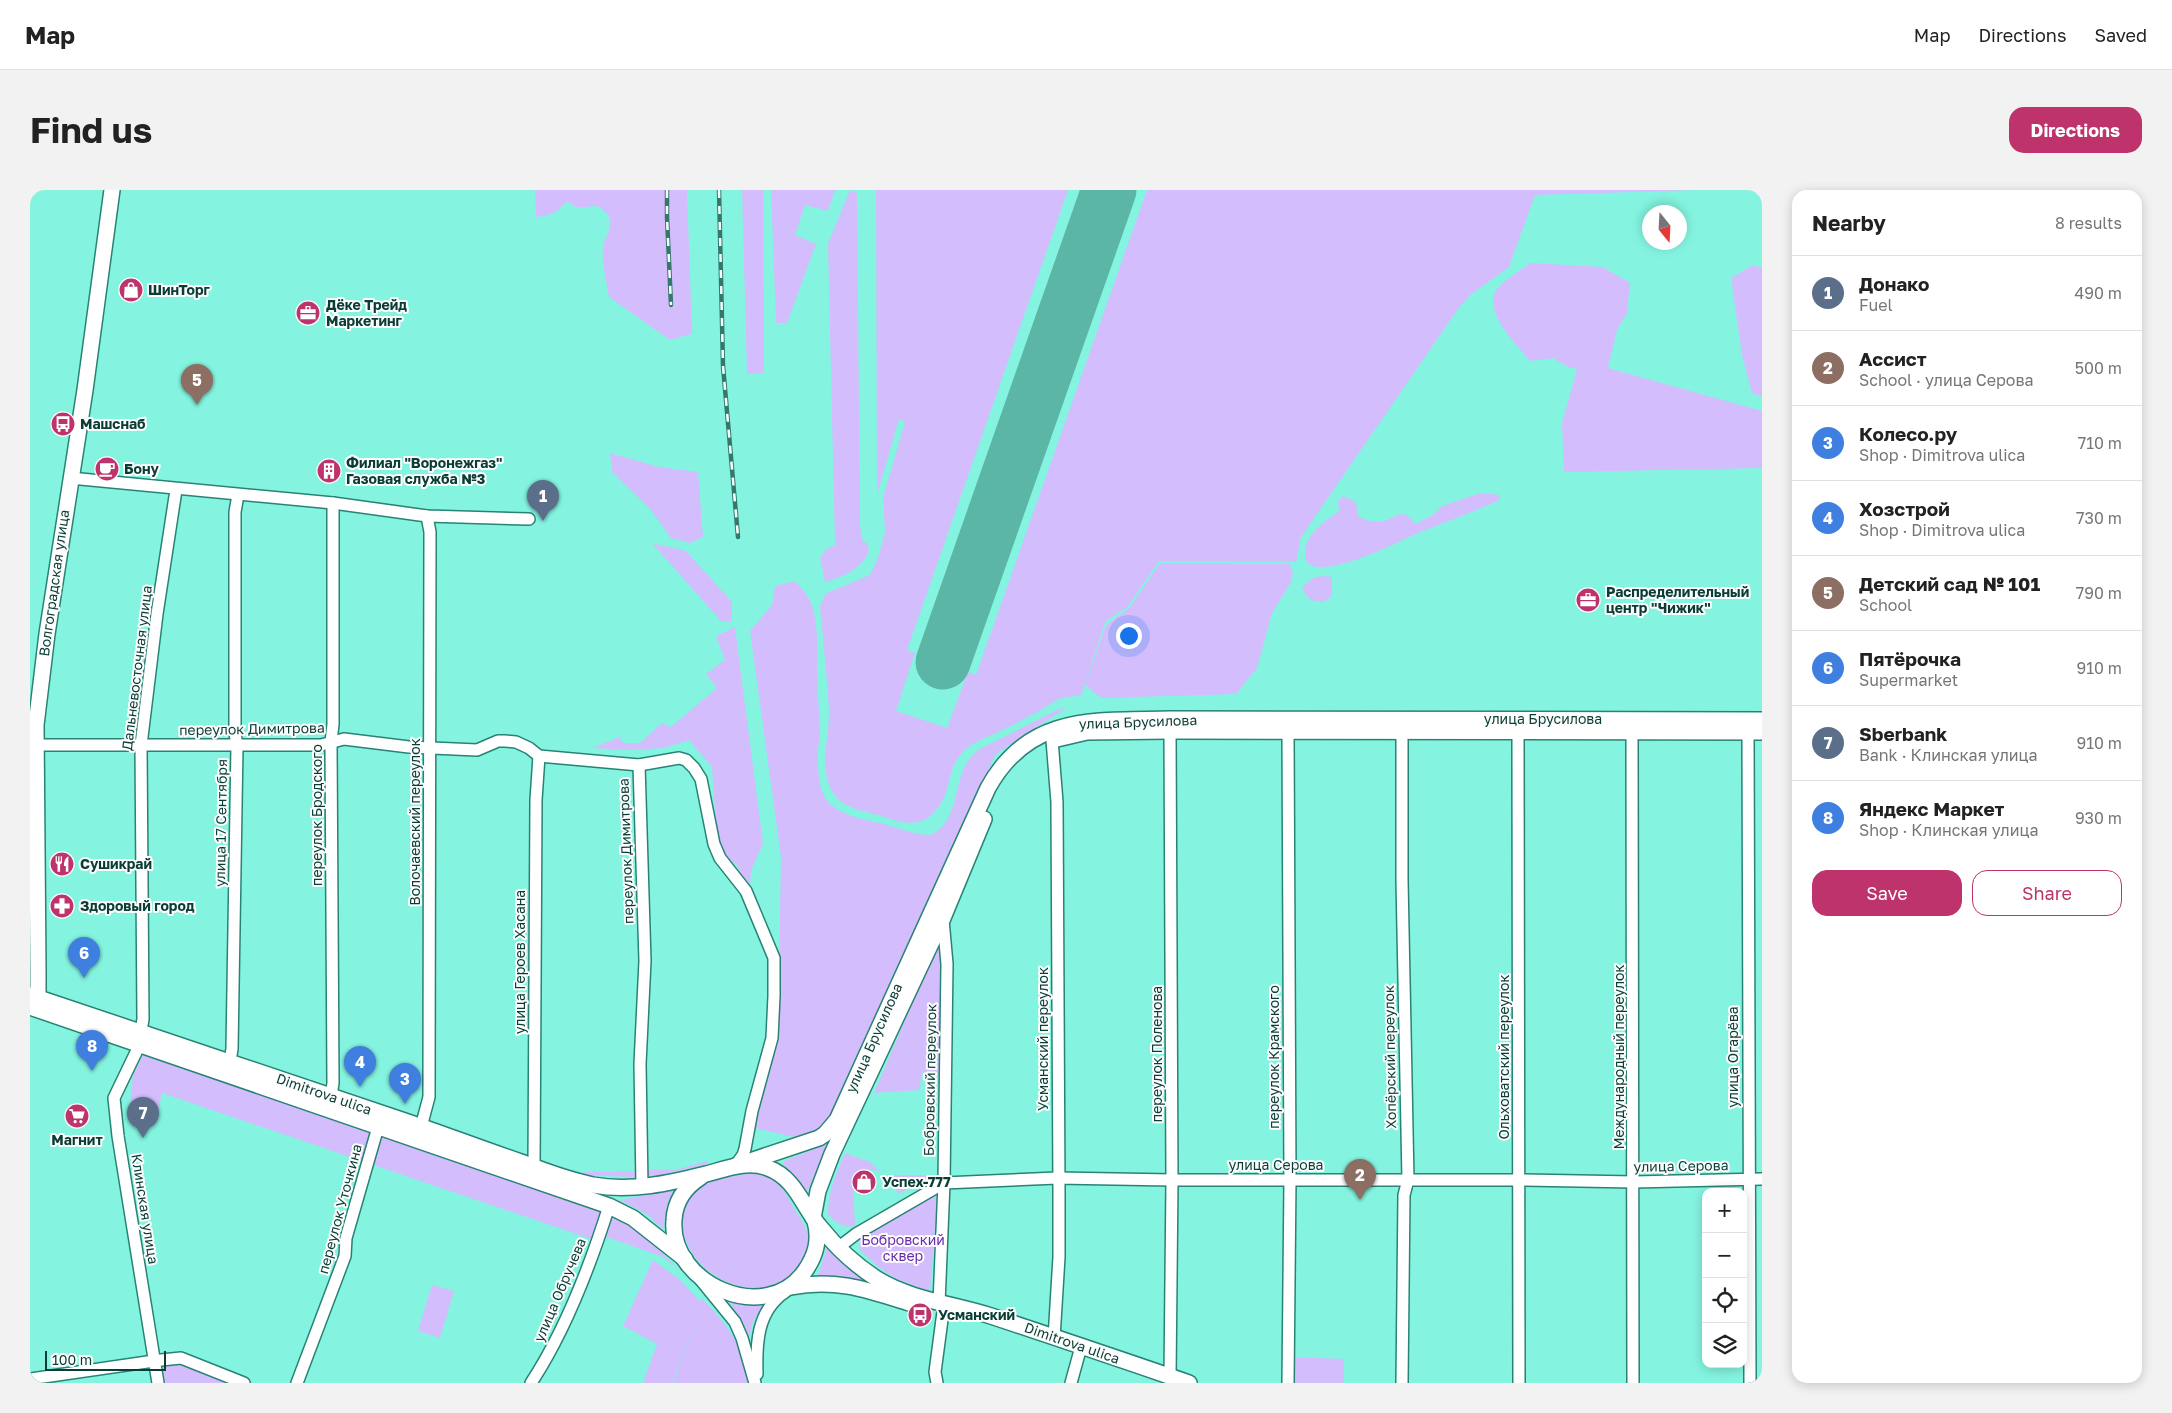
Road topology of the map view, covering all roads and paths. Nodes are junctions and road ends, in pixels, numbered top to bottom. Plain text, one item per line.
1 (112, 190) edge
2 (70, 478) junction
3 (176, 490) junction
4 (238, 495) junction
5 (333, 503) junction
6 (427, 516) junction
7 (529, 519) dead end
8 (1762, 720) edge
9 (1575, 725) junction
10 (1402, 730) junction
11 (1170, 731) junction
12 (1288, 731) junction
13 (1632, 731) junction
14 (1518, 732) junction
15 (1755, 732) edge
16 (1052, 740) junction
17 (331, 742) junction
18 (36, 745) junction
19 (141, 745) junction
20 (237, 746) junction
21 (429, 748) junction
22 (539, 756) junction
23 (639, 765) junction
24 (943, 918) junction
25 (33, 1002) edge
26 (141, 1038) junction
27 (230, 1061) junction
28 (331, 1096) junction
29 (378, 1127) junction
30 (421, 1127) junction
31 (735, 1166) junction
32 (534, 1167) junction
33 (708, 1173) junction
34 (1057, 1178) junction
35 (1290, 1179) junction
36 (1749, 1179) junction
37 (1762, 1179) edge
38 (1172, 1180) junction
39 (1408, 1180) junction
40 (1519, 1180) junction
41 (944, 1182) junction
42 (1634, 1182) junction
43 (642, 1186) junction
44 (609, 1206) junction
45 (814, 1220) junction
46 (839, 1247) junction
47 (689, 1264) junction
48 (790, 1288) junction
49 (941, 1307) junction
50 (1054, 1338) junction
51 (1079, 1354) junction
52 (154, 1361) junction
53 (30, 1379) edge
54 (1168, 1380) edge
55 (158, 1383) edge
56 (244, 1383) edge
57 (297, 1383) edge
58 (532, 1383) edge
59 (756, 1383) edge
60 (937, 1383) edge
61 (1070, 1383) edge
62 (1189, 1383) edge
63 (1288, 1383) edge
64 (1402, 1383) edge
65 (1519, 1383) edge
66 (1633, 1383) edge
67 (1750, 1383) edge

1 - 2 main road, Волгоградская улица
2 - 3 street
2 - 18 main road, Волгоградская улица
3 - 4 street
3 - 19 street, Дальневосточная улица
4 - 5 street
4 - 20 street, улица 17 Сентября
5 - 6 street
5 - 17 street, переулок Бродского
6 - 7 street
6 - 21 street, Волочаевский переулок
8 - 9 main road, улица Брусилова
9 - 13 main road, улица Брусилова
9 - 14 main road, улица Брусилова
9 - 31 main road, улица Брусилова
10 - 12 main road, улица Брусилова
10 - 14 main road, улица Брусилова
10 - 39 street, Хопёрский переулок
11 - 12 main road, улица Брусилова
11 - 16 main road, улица Брусилова
11 - 38 street, переулок Поленова
12 - 35 street, переулок Крамского
13 - 15 main road, улица Брусилова
13 - 42 street, Международный переулок
14 - 40 street, Ольховатский переулок
15 - 36 street, улица Огарёва
16 - 24 main road, улица Брусилова
16 - 34 street, Усманский переулок
17 - 20 street, переулок Димитрова
17 - 21 street, переулок Димитрова
17 - 28 street, переулок Бродского
18 - 19 street, переулок Димитрова
18 - 25 main road, Волгоградская улица
19 - 20 street, переулок Димитрова
19 - 26 street, Дальневосточная улица
20 - 27 street, улица 17 Сентября
21 - 22 street, переулок Димитрова
21 - 30 street, Волочаевский переулок
22 - 23 street, переулок Димитрова
22 - 32 street, улица Героев Хасана
23 - 31 street
23 - 43 street, переулок Димитрова
24 - 41 street, Бобровский переулок
24 - 45 main road, улица Брусилова
25 - 26 main road, Dimitrova ulica
26 - 27 main road, Dimitrova ulica
26 - 29 main road, Dimitrova ulica
26 - 52 street, Клинская улица
27 - 28 main road, Dimitrova ulica
28 - 30 main road, Dimitrova ulica
29 - 44 main road, Dimitrova ulica
29 - 57 street, переулок Уточкина
30 - 32 main road, Dimitrova ulica
31 - 33 main road
31 - 45 main road
32 - 43 main road, Dimitrova ulica
33 - 43 main road, Dimitrova ulica
33 - 47 main road
34 - 38 street, улица Серова
34 - 41 street, улица Серова
34 - 50 street, Усманский переулок
35 - 38 street, улица Серова
35 - 39 street, улица Серова
35 - 63 street, переулок Крамского
36 - 37 street, улица Серова
36 - 42 street, улица Серова
36 - 67 street, улица Огарёва
38 - 54 street, переулок Поленова
39 - 40 street, улица Серова
39 - 64 street, Хопёрский переулок
40 - 42 street, улица Серова
40 - 65 street, Ольховатский переулок
41 - 46 street, улица Серова
41 - 49 street, Бобровский переулок
42 - 66 street, Международный переулок
44 - 47 main road, Dimitrova ulica
44 - 58 street, улица Обручева
45 - 46 main road
45 - 48 main road
46 - 49 main road
47 - 48 main road
47 - 59 street
48 - 49 main road
48 - 59 street
49 - 50 main road, Dimitrova ulica
49 - 51 main road
49 - 60 street, Бобровский переулок
50 - 54 main road, Dimitrova ulica
51 - 54 main road
51 - 61 street
52 - 53 street
52 - 55 street, Клинская улица
52 - 56 street
54 - 62 main road, Dimitrova ulica

